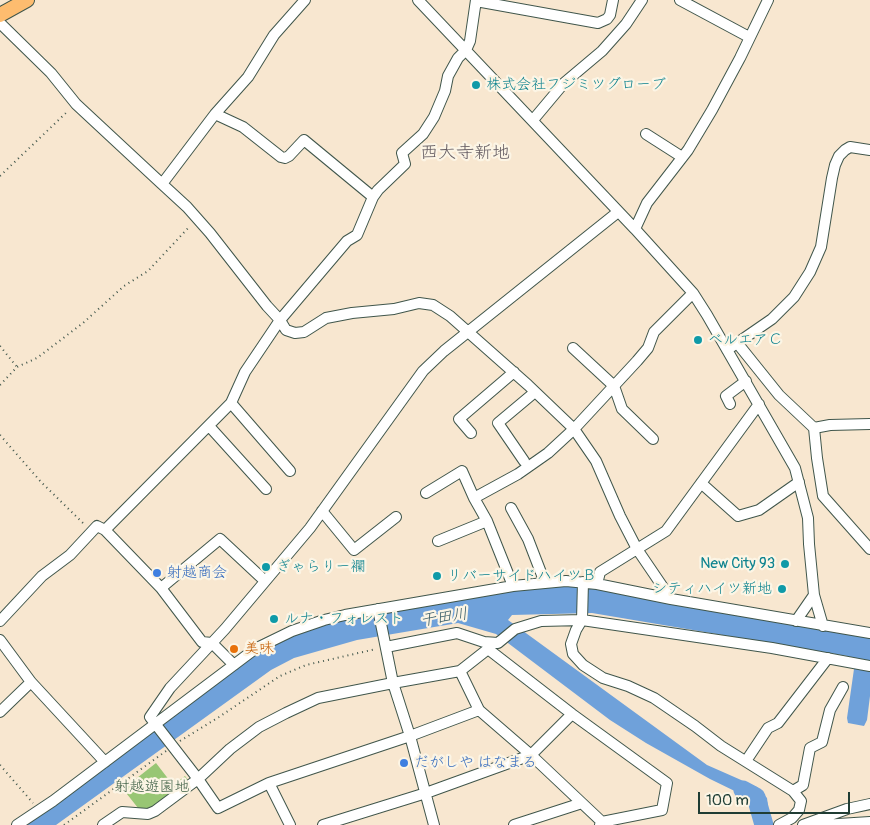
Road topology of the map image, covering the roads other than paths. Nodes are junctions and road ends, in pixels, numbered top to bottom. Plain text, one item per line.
1 (27, 0) edge
2 (305, 0) edge
3 (418, 0) edge
4 (614, 0) edge
5 (642, 0) edge
6 (680, 0) edge
7 (768, 0) edge
8 (476, 1) edge
9 (0, 15) edge
10 (0, 23) edge
11 (749, 37) junction
12 (466, 50) junction
13 (215, 114) junction
14 (533, 120) junction
15 (646, 134) dead end
16 (870, 150) edge
17 (682, 157) junction
18 (162, 184) junction
19 (373, 197) junction
20 (618, 212) junction
21 (635, 229) junction
22 (693, 294) junction
23 (280, 320) junction
24 (469, 332) junction
25 (738, 344) junction
26 (573, 348) dead end
27 (727, 350) junction
28 (514, 372) junction
29 (746, 381) junction
30 (614, 386) junction
31 (535, 392) junction
32 (231, 403) junction
33 (730, 404) dead end
34 (759, 404) junction
35 (870, 424) edge
36 (209, 426) junction
37 (814, 428) junction
38 (574, 429) junction
39 (471, 433) dead end
40 (653, 439) dead end
41 (524, 461) dead end
42 (290, 471) dead end
43 (799, 482) junction
44 (701, 484) junction
45 (266, 489) dead end
46 (426, 493) dead end
47 (822, 496) junction
48 (474, 498) junction
49 (804, 498) junction
50 (511, 508) dead end
51 (322, 511) junction
52 (396, 517) dead end
53 (486, 521) junction
54 (105, 530) junction
55 (438, 541) dead end
56 (637, 549) junction
57 (870, 549) edge
58 (265, 581) junction
59 (545, 584) junction
60 (583, 584) junction
61 (597, 584) junction
62 (513, 586) junction
63 (161, 588) junction
64 (814, 595) junction
65 (671, 599) junction
66 (379, 612) junction
67 (582, 619) junction
68 (0, 621) edge
69 (796, 621) junction
70 (823, 626) junction
71 (870, 633) edge
72 (0, 640) edge
73 (212, 643) junction
74 (385, 645) junction
75 (828, 658) junction
76 (234, 665) junction
77 (870, 666) edge
78 (460, 671) junction
79 (31, 682) junction
80 (392, 683) junction
81 (843, 686) dead end
82 (478, 710) junction
83 (0, 712) edge
84 (572, 714) junction
85 (156, 724) junction
86 (410, 736) junction
87 (531, 755) junction
88 (746, 761) junction
89 (105, 762) junction
90 (198, 779) junction
91 (269, 783) junction
92 (793, 791) junction
93 (426, 793) junction
94 (870, 801) edge
95 (582, 803) junction
96 (870, 822) edge
97 (601, 824) edge
98 (17, 825) edge
99 (103, 825) edge
100 (290, 825) edge
101 (323, 825) edge
102 (434, 825) edge
103 (514, 825) edge
104 (779, 825) edge
105 (802, 825) edge
106 (823, 825) edge

1 - 9 main road
2 - 13 street
3 - 12 street
4 - 8 street
5 - 14 street
6 - 11 street
7 - 11 street
8 - 12 street
10 - 18 street
11 - 17 street
12 - 14 street
12 - 19 street
13 - 18 street
13 - 19 street
14 - 20 street
15 - 17 street
16 - 25 street
17 - 21 street
18 - 23 street
19 - 23 street
20 - 21 street
20 - 24 street
21 - 22 street
22 - 27 street
22 - 30 street
23 - 24 street
23 - 32 street
24 - 28 street
24 - 51 street
25 - 27 street
25 - 37 street
26 - 30 street
27 - 29 street
28 - 31 street
28 - 39 street
29 - 33 street
29 - 34 street
30 - 38 street
30 - 40 street
31 - 38 street
31 - 41 street
32 - 36 street
32 - 42 street
34 - 43 street
34 - 44 street
35 - 37 street
36 - 45 street
36 - 54 street
37 - 47 street
38 - 48 street
38 - 56 street
43 - 44 street
43 - 49 street
44 - 56 street
46 - 48 street
47 - 49 street
47 - 57 street
48 - 53 street
49 - 64 street
50 - 59 street
51 - 52 street
51 - 58 street
53 - 55 street
53 - 62 street
54 - 63 street
54 - 68 street
56 - 61 street
56 - 65 street
58 - 63 street
58 - 73 street
59 - 60 street
59 - 62 street
60 - 61 street
60 - 67 street
61 - 65 street
62 - 66 street
63 - 73 street
64 - 69 street
64 - 70 street
65 - 69 street
66 - 74 street
66 - 76 street
67 - 74 street
67 - 75 street
67 - 88 street
69 - 70 street
70 - 71 street
72 - 79 street
73 - 76 street
73 - 85 street
74 - 80 street
75 - 77 street
75 - 88 street
76 - 85 street
78 - 80 street
78 - 82 street
78 - 84 street
79 - 83 street
79 - 89 street
80 - 86 street
80 - 90 street
81 - 92 street
82 - 86 street
82 - 87 street
84 - 87 street
84 - 97 street
85 - 89 street
85 - 90 street
86 - 91 street
86 - 93 street
87 - 93 street
87 - 95 street
88 - 92 street
89 - 98 street
90 - 91 street
90 - 99 street
91 - 100 street
92 - 104 street
93 - 101 street
93 - 102 street
94 - 105 street
95 - 97 street
95 - 103 street
96 - 106 street

